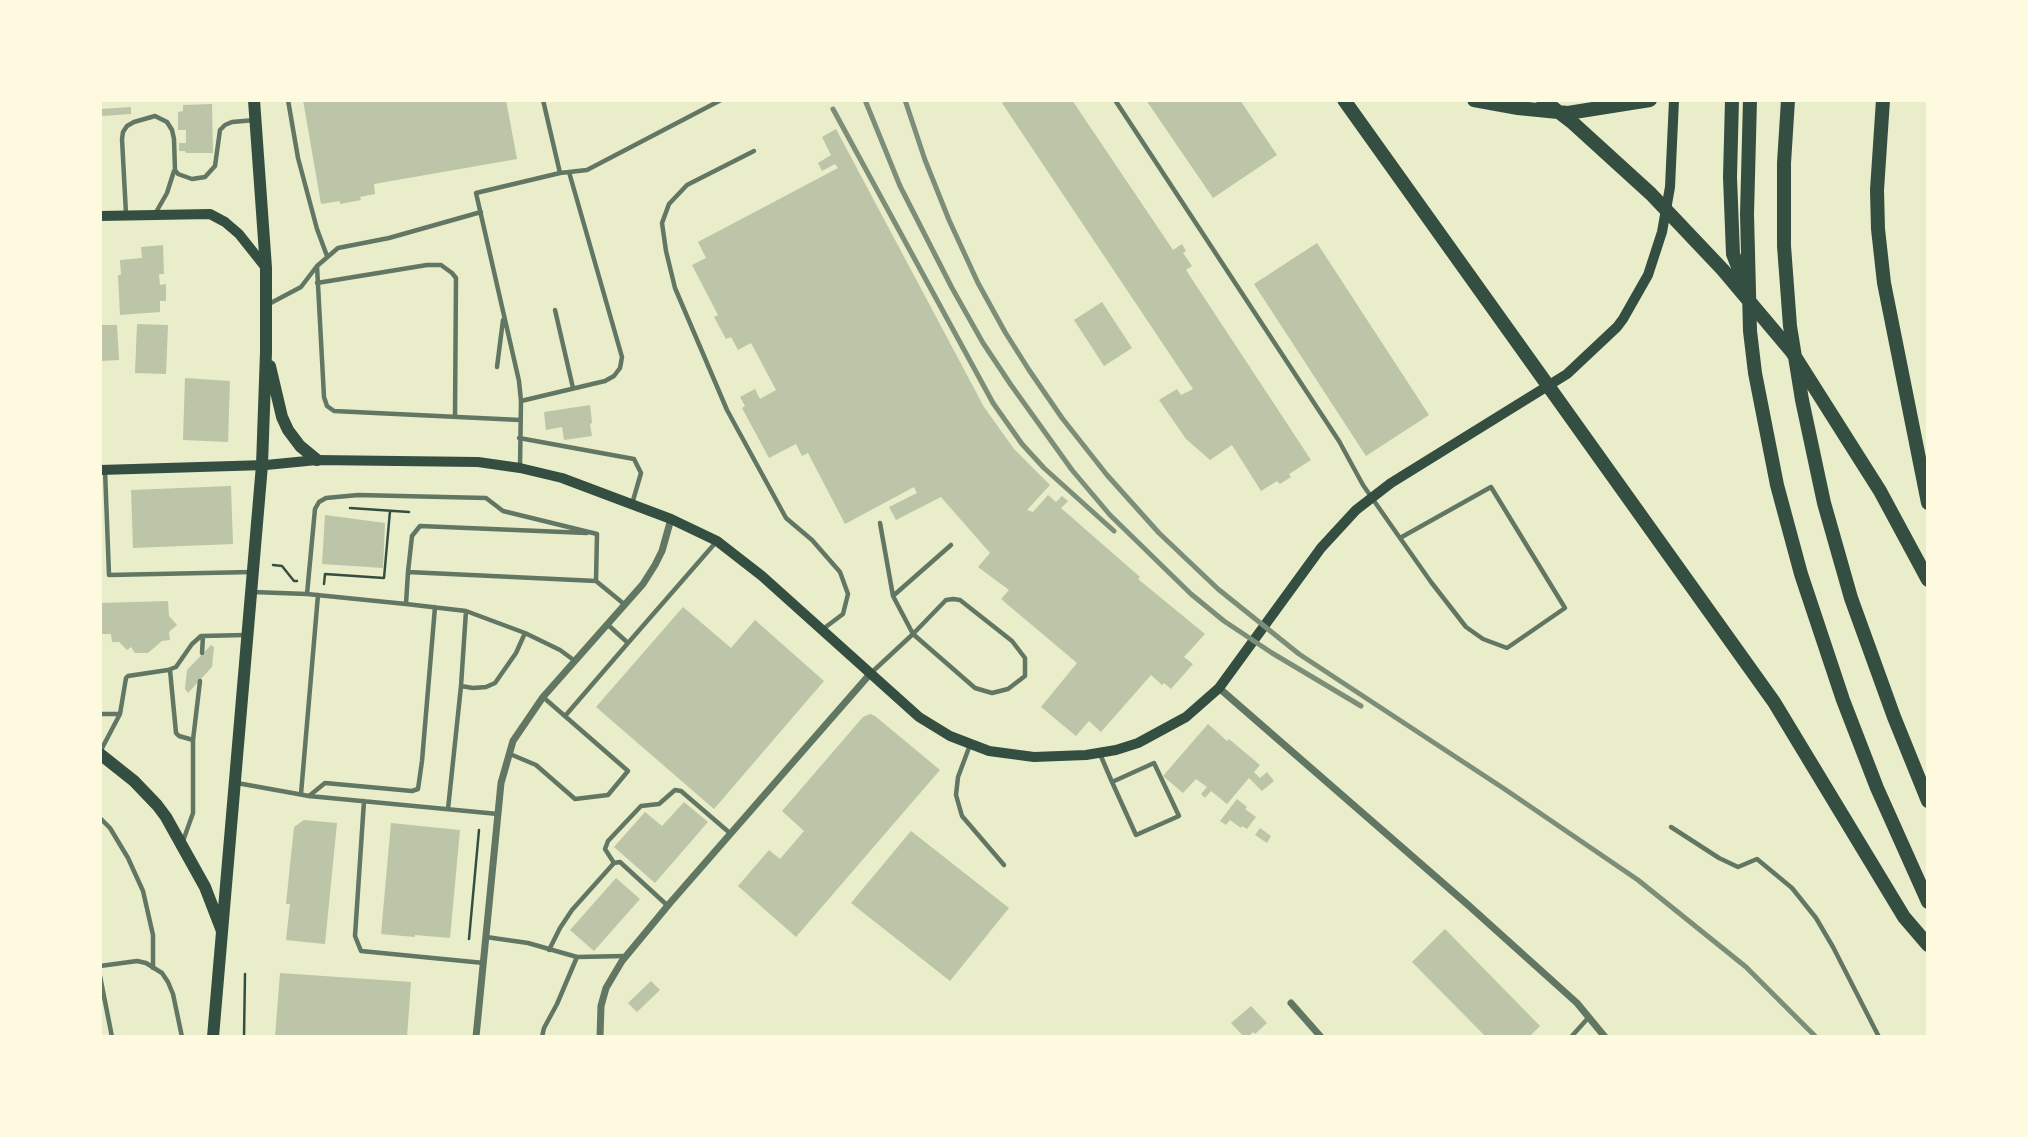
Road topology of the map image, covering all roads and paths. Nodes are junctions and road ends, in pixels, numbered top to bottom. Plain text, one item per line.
1 (254, 100) edge
2 (288, 100) edge
3 (543, 100) edge
4 (721, 100) edge
5 (1115, 100) edge
6 (1344, 100) edge
7 (1474, 100) edge
8 (1543, 100) edge
9 (1650, 100) edge
10 (1674, 100) edge
11 (1732, 100) edge
12 (1751, 100) edge
13 (1788, 100) edge
14 (1883, 100) edge
15 (256, 120) junction
16 (754, 151) dead end
17 (175, 170) junction
18 (569, 172) junction
19 (560, 173) junction
20 (481, 212) junction
21 (127, 215) junction
22 (155, 215) junction
23 (100, 216) edge
24 (327, 256) junction
25 (317, 266) junction
26 (266, 268) junction
27 (317, 284) junction
28 (1749, 292) junction
29 (266, 306) junction
30 (555, 310) dead end
31 (504, 315) junction
32 (266, 352) junction
33 (497, 367) dead end
34 (573, 388) junction
35 (521, 401) junction
36 (455, 417) junction
37 (520, 420) junction
38 (519, 438) junction
39 (317, 460) junction
40 (262, 465) junction
41 (520, 468) junction
42 (102, 470) edge
43 (1372, 498) junction
44 (1928, 503) edge
45 (631, 505) junction
46 (349, 508) dead end
47 (390, 511) junction
48 (409, 512) dead end
49 (671, 519) junction
50 (880, 523) dead end
51 (597, 534) junction
52 (1400, 538) junction
53 (718, 541) junction
54 (951, 545) dead end
55 (273, 565) dead end
56 (254, 572) junction
57 (408, 572) junction
58 (596, 580) junction
59 (1928, 580) edge
60 (308, 582) junction
61 (252, 592) junction
62 (307, 594) junction
63 (318, 595) junction
64 (893, 596) junction
65 (405, 604) junction
66 (624, 604) junction
67 (435, 607) junction
68 (466, 611) junction
69 (607, 624) junction
70 (823, 630) junction
71 (525, 633) junction
72 (913, 634) junction
73 (248, 635) junction
74 (203, 636) junction
75 (628, 643) junction
76 (202, 653) dead end
77 (575, 662) junction
78 (170, 670) junction
79 (870, 674) junction
80 (200, 681) dead end
81 (461, 686) junction
82 (1219, 688) junction
83 (543, 697) junction
84 (100, 714) edge
85 (120, 714) junction
86 (565, 716) junction
87 (193, 740) junction
88 (970, 745) junction
89 (100, 753) edge
90 (1099, 753) junction
91 (509, 754) junction
92 (1112, 782) junction
93 (236, 783) junction
94 (302, 794) junction
95 (309, 796) junction
96 (364, 800) junction
97 (1928, 801) edge
98 (448, 809) junction
99 (498, 814) junction
100 (100, 818) edge
101 (1671, 827) dead end
102 (479, 830) dead end
103 (730, 834) junction
104 (182, 845) junction
105 (614, 863) junction
106 (1004, 865) dead end
107 (1928, 902) edge
108 (668, 906) junction
109 (223, 934) junction
110 (486, 937) junction
111 (469, 940) dead end
112 (1928, 945) edge
113 (549, 950) junction
114 (626, 956) junction
115 (577, 957) junction
116 (484, 963) junction
117 (100, 967) edge
118 (153, 968) junction
119 (245, 974) dead end
120 (100, 976) edge
121 (1291, 1003) dead end
122 (1589, 1017) junction
123 (112, 1037) edge
124 (182, 1037) edge
125 (214, 1037) edge
126 (244, 1037) edge
127 (477, 1037) edge
128 (542, 1037) edge
129 (600, 1037) edge
130 (1321, 1037) edge
131 (1571, 1037) edge
132 (1605, 1037) edge
133 (1879, 1037) edge

1 - 15 main road
2 - 24 lane
3 - 19 lane
4 - 18 lane
5 - 43 lane
6 - 112 highway
7 - 9 highway
8 - 59 highway
10 - 43 main road
11 - 28 highway
12 - 28 highway
13 - 97 highway
14 - 44 highway
15 - 17 lane
15 - 26 main road
16 - 70 lane
17 - 21 lane
17 - 22 lane
18 - 19 lane
18 - 34 lane
19 - 20 lane
20 - 24 lane
20 - 31 lane
21 - 22 main road
21 - 23 main road
22 - 26 main road
24 - 25 lane
25 - 27 lane
25 - 29 lane
26 - 29 main road
27 - 36 lane
27 - 36 lane
28 - 107 highway
29 - 32 main road
30 - 34 lane
31 - 33 lane
31 - 35 lane
32 - 39 main road
32 - 40 main road
34 - 35 lane
35 - 37 lane
36 - 37 lane
37 - 38 lane
38 - 41 lane
38 - 45 lane
39 - 40 main road
39 - 41 main road
40 - 42 main road
40 - 56 main road
41 - 45 main road
42 - 56 lane
43 - 52 lane
43 - 82 main road
45 - 49 main road
46 - 47 path
47 - 48 path
47 - 60 path
49 - 53 main road
49 - 66 street
50 - 64 lane
51 - 57 lane
51 - 58 lane
51 - 60 lane
52 - 52 lane
53 - 70 main road
53 - 75 lane
54 - 64 lane
55 - 60 path
56 - 61 main road
57 - 58 lane
57 - 65 lane
58 - 66 lane
60 - 62 lane
61 - 62 lane
61 - 73 main road
62 - 63 lane
63 - 65 lane
63 - 94 lane
64 - 72 lane
65 - 67 lane
66 - 69 street
67 - 68 lane
67 - 95 lane
68 - 71 lane
68 - 81 lane
69 - 75 lane
69 - 77 street
70 - 79 main road
71 - 77 lane
71 - 81 lane
72 - 72 lane
72 - 79 lane
73 - 74 lane
73 - 93 main road
74 - 76 lane
74 - 78 lane
75 - 86 lane
77 - 83 street
78 - 85 lane
78 - 87 lane
79 - 88 main road
79 - 103 street
80 - 87 lane
81 - 98 lane
82 - 90 main road
82 - 122 street
83 - 86 lane
83 - 91 street
84 - 85 lane
85 - 89 lane
86 - 91 lane
87 - 104 lane
88 - 90 main road
88 - 106 lane
89 - 104 main road
90 - 92 lane
91 - 99 street
92 - 92 lane
93 - 94 lane
93 - 109 main road
94 - 95 lane
95 - 96 lane
96 - 98 lane
96 - 116 lane
98 - 99 lane
99 - 110 street
100 - 118 lane
101 - 133 lane
102 - 111 path
103 - 105 lane
103 - 108 street
104 - 109 main road
105 - 108 lane
105 - 113 lane
108 - 114 street
109 - 125 main road
110 - 113 lane
110 - 116 street
113 - 115 lane
114 - 115 lane
114 - 129 street
115 - 128 lane
116 - 127 street
117 - 118 lane
118 - 124 lane
119 - 126 path
120 - 123 lane
121 - 130 street
122 - 131 lane
122 - 132 street

